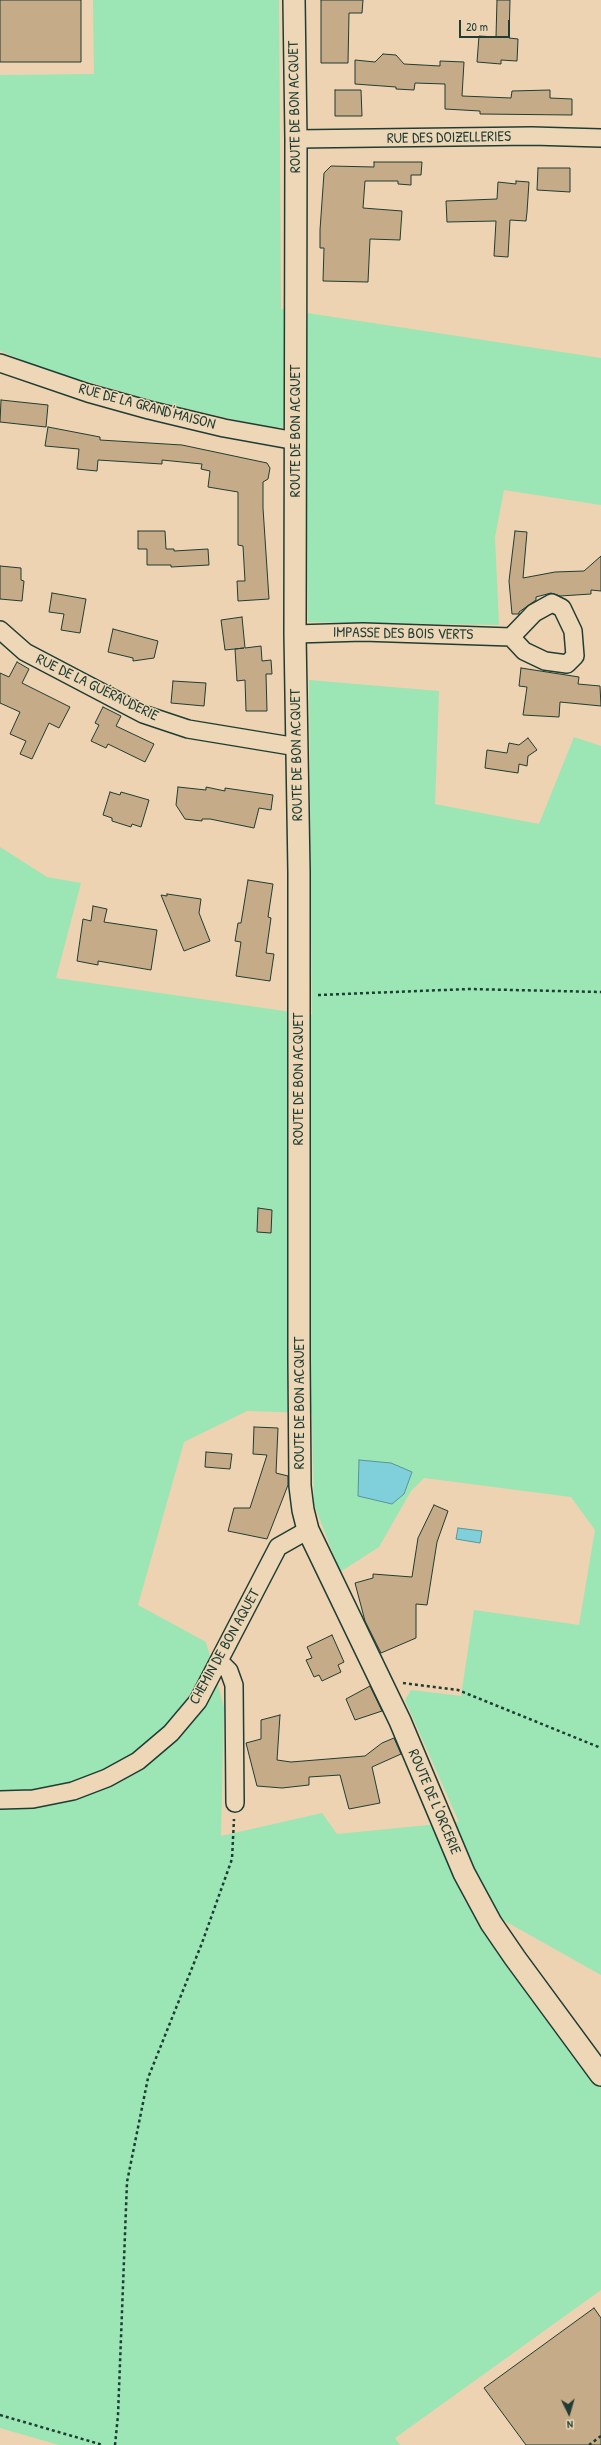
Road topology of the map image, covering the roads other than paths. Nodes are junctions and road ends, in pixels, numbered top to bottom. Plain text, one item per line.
1 (294, 0) edge
2 (601, 138) edge
3 (296, 139) junction
4 (0, 363) edge
5 (296, 441) junction
6 (0, 630) edge
7 (295, 634) junction
8 (511, 637) dead end
9 (297, 747) junction
10 (303, 1510) joint
11 (308, 1530) junction
12 (220, 1662) junction
13 (0, 1800) edge
14 (234, 1803) road end
15 (601, 2075) edge

1 - 3 street, ROUTE DE BON ACQUET
2 - 3 street, RUE DES DOIZELLERIES
3 - 5 street, ROUTE DE BON ACQUET
4 - 5 street, RUE DE LA GRAND'MAISON
5 - 7 street, ROUTE DE BON ACQUET
6 - 9 street, RUE DE LA GUÉRAUDERIE
7 - 8 street, IMPASSE DES BOIS VERTS
7 - 9 street, ROUTE DE BON ACQUET
9 - 10 street, ROUTE DE BON ACQUET
10 - 11 street, ROUTE DE L'ORCERIE
11 - 12 street, CHEMIN DE BON AQUET
11 - 15 street, ROUTE DE L'ORCERIE
12 - 13 street, CHEMIN DE BON AQUET
12 - 14 street

